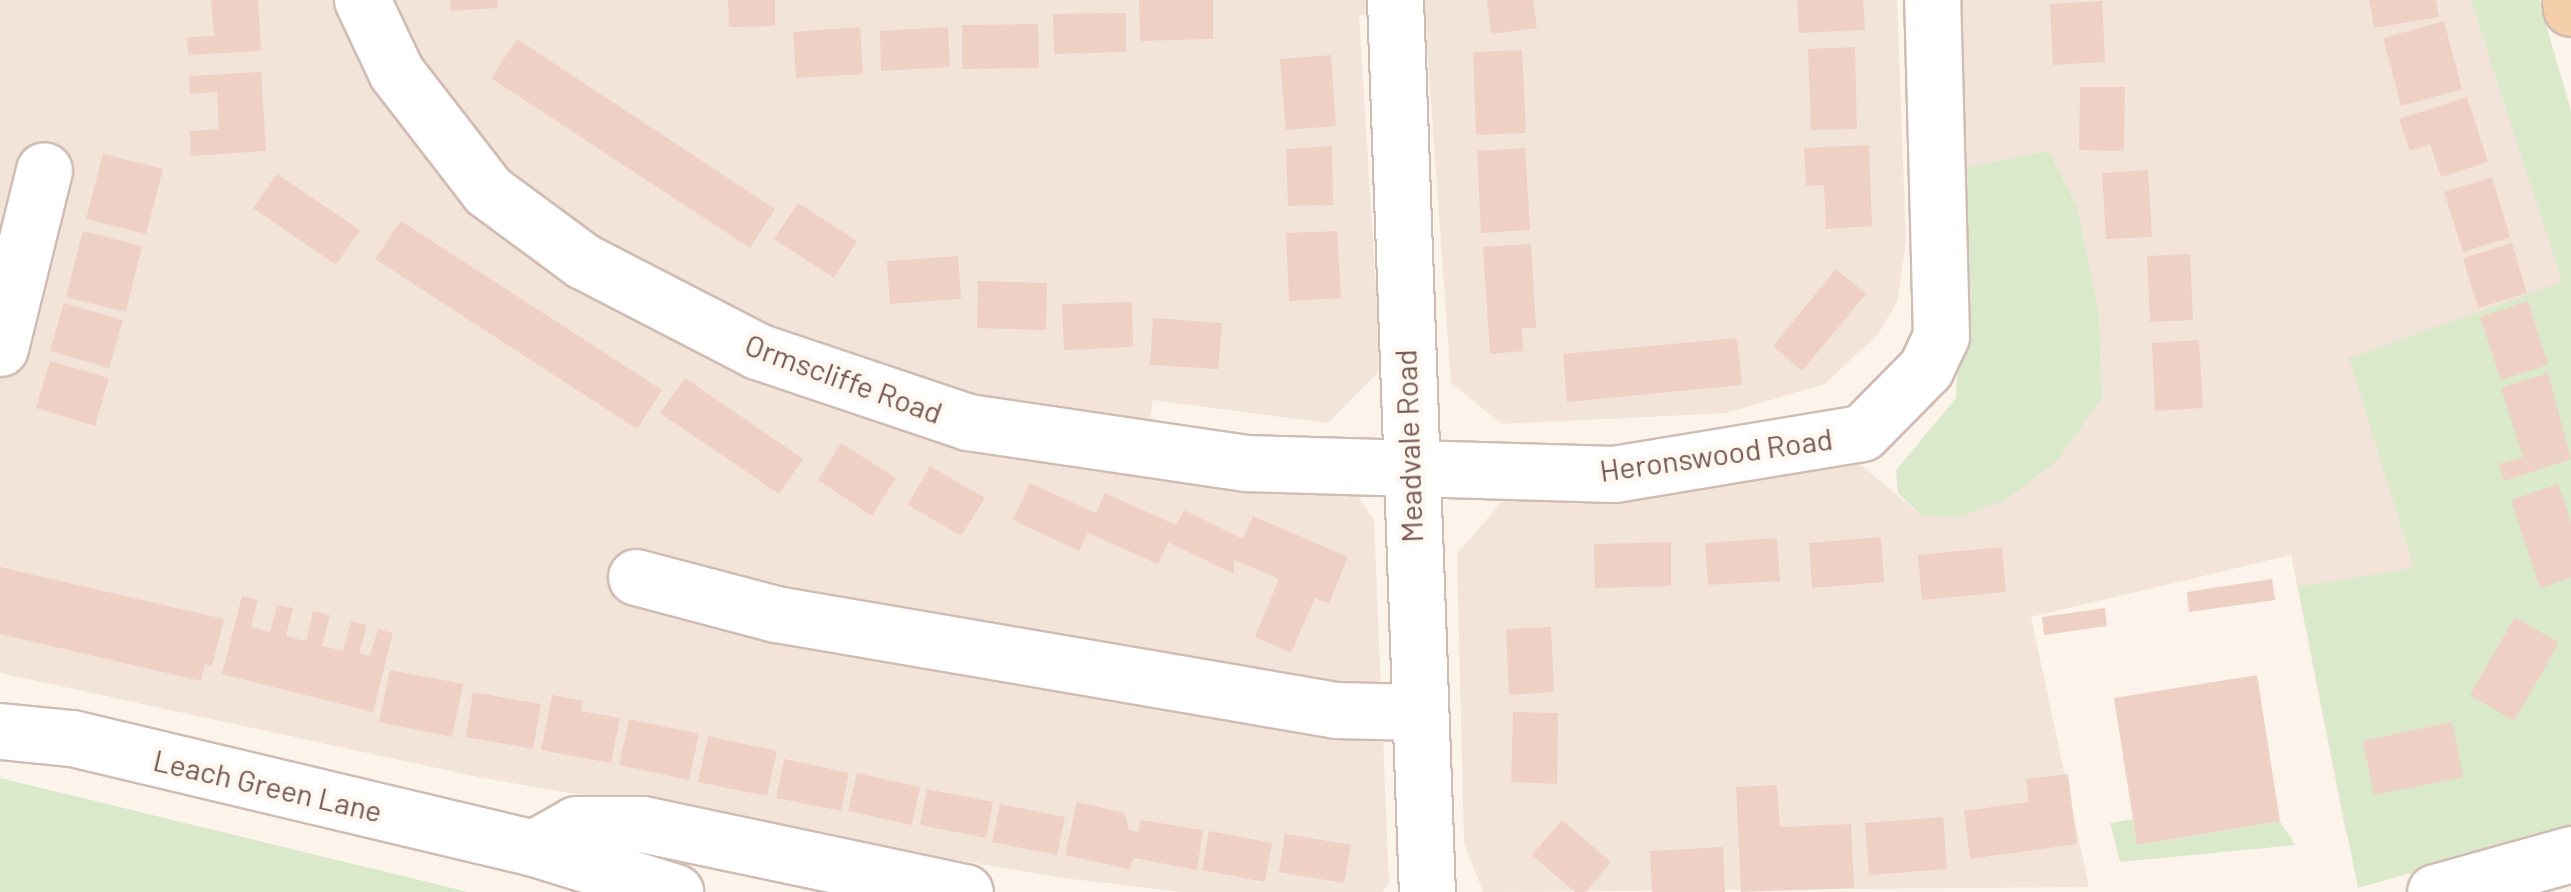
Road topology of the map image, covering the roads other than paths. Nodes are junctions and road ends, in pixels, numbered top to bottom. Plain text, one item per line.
1 (362, 0) edge
2 (1395, 0) edge
3 (1932, 0) edge
4 (2570, 0) edge
5 (2571, 8) edge
6 (44, 170) dead end
7 (0, 348) edge
8 (1407, 466) junction
9 (636, 576) dead end
10 (1419, 712) junction
11 (0, 731) edge
12 (534, 848) junction
13 (2571, 854) edge
14 (675, 892) edge
15 (965, 892) edge
16 (1427, 892) edge
17 (2435, 892) edge

1 - 8 street, Ormscliffe Road
2 - 8 street, Meadvale Road
3 - 8 street, Heronswood Road
4 - 5 main road
6 - 7 street
8 - 10 street, Meadvale Road
9 - 10 street
10 - 16 street, Meadvale Road
11 - 12 street, Leach Green Lane
12 - 14 street, Leach Green Lane
12 - 15 street
13 - 17 street

